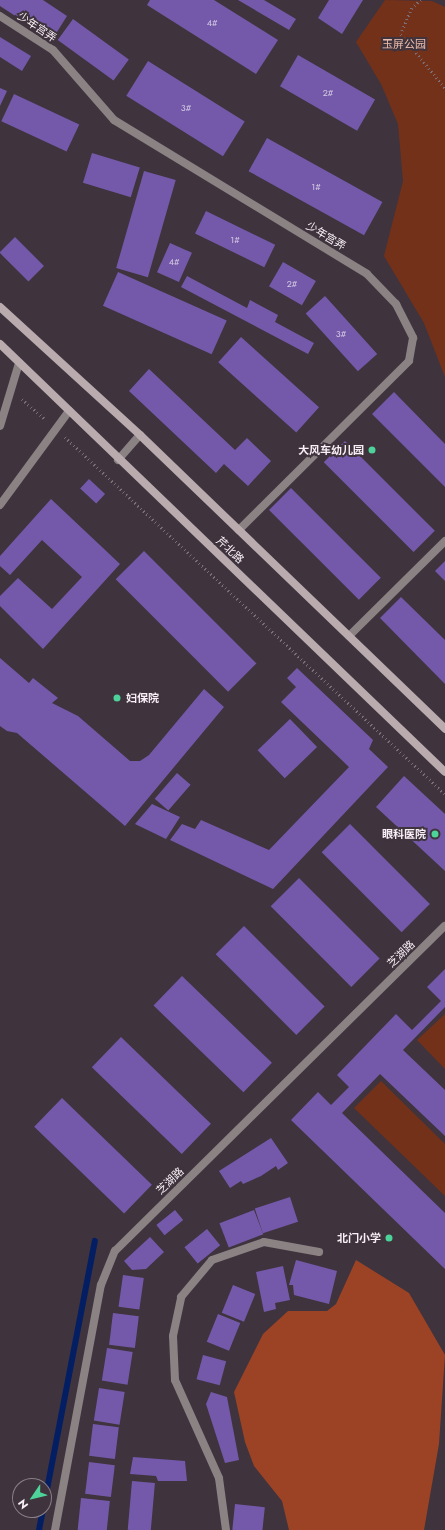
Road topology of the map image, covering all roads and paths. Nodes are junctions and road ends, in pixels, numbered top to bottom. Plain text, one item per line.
1 (421, 0) edge
2 (0, 16) edge
3 (445, 88) edge
4 (0, 307) edge
5 (0, 344) edge
6 (19, 363) junction
7 (12, 389) junction
8 (68, 411) junction
9 (0, 426) edge
10 (56, 428) junction
11 (140, 435) junction
12 (118, 460) junction
13 (0, 505) edge
14 (239, 530) junction
15 (445, 542) edge
16 (349, 636) junction
17 (445, 729) edge
18 (445, 772) edge
19 (445, 794) edge
20 (445, 926) edge
21 (320, 1252) dead end
22 (55, 1530) edge
23 (226, 1530) edge

1 - 3 path
2 - 14 street, 少年宫弄
4 - 11 main road, 芹北路
5 - 6 main road, 芹北路
6 - 7 street
6 - 8 main road, 芹北路
7 - 9 street
7 - 10 path
8 - 10 street
8 - 12 main road, 芹北路
10 - 13 street
10 - 19 path
11 - 12 street
11 - 14 main road, 芹北路
12 - 18 main road, 芹北路
14 - 16 main road, 芹北路
15 - 16 street
16 - 17 main road, 芹北路
20 - 22 street, 芝湖路
21 - 23 street

